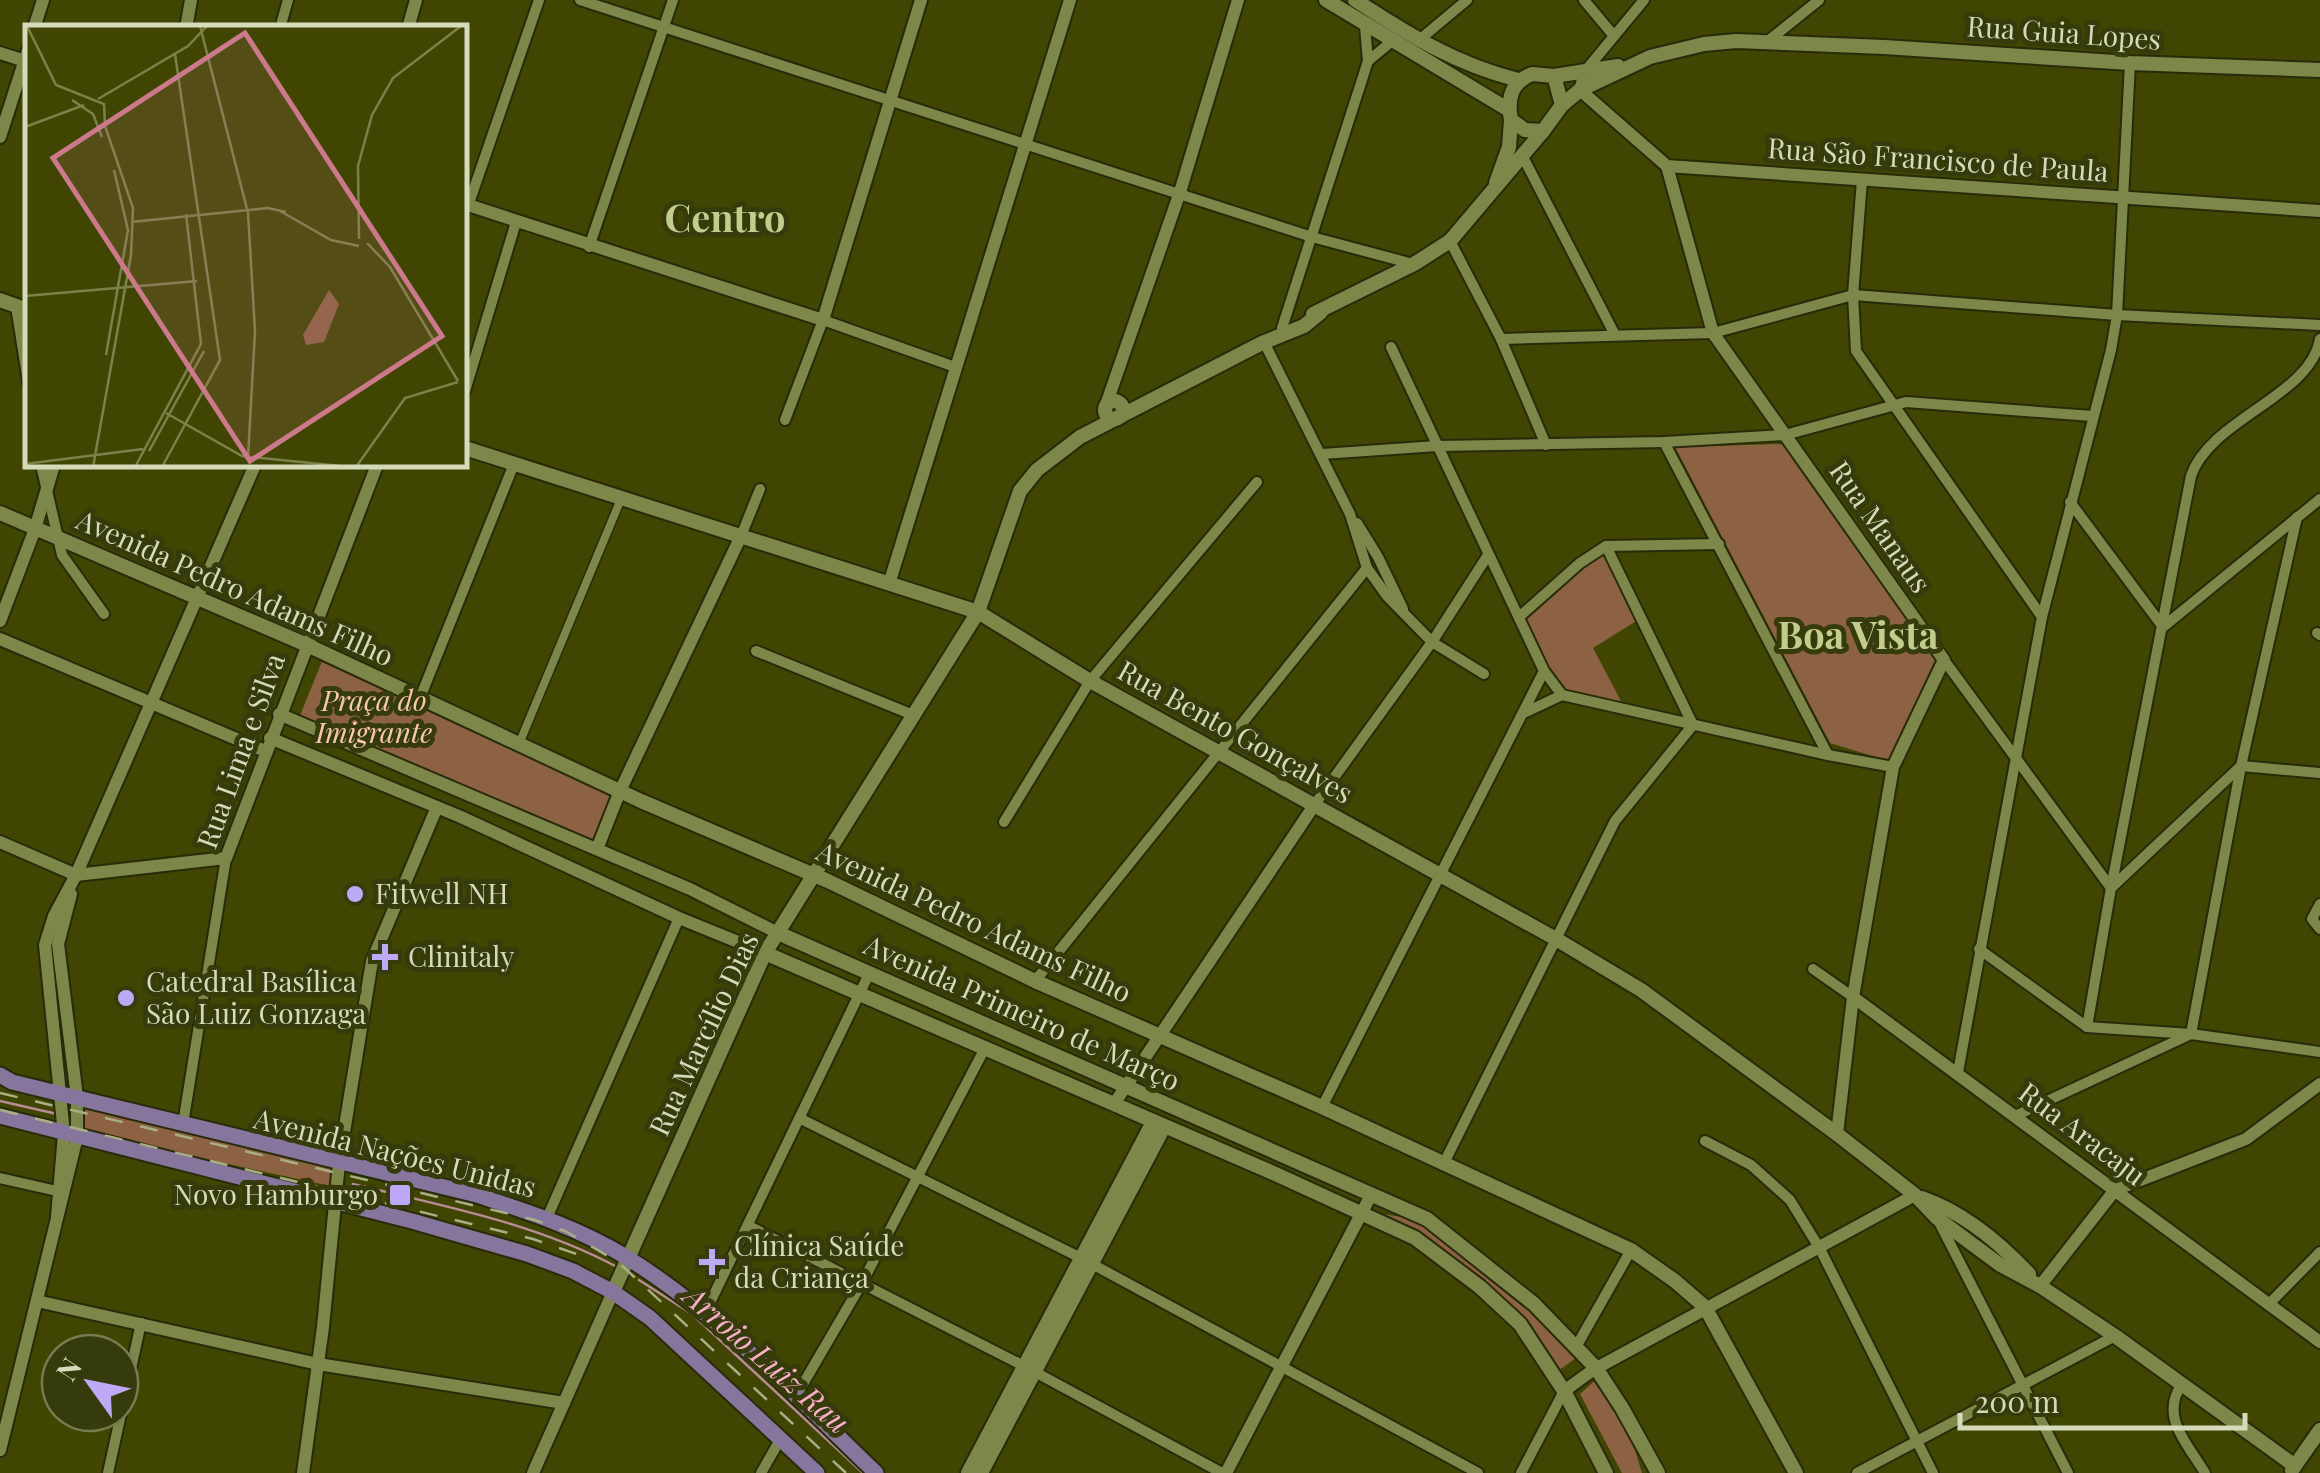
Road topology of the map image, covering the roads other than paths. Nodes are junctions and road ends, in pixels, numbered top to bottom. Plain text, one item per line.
1 (43, 0) edge
2 (191, 0) edge
3 (288, 0) edge
4 (416, 0) edge
5 (539, 0) edge
6 (580, 0) edge
7 (673, 0) edge
8 (921, 0) edge
9 (1070, 0) edge
10 (1238, 0) edge
11 (1326, 0) edge
12 (1356, 0) edge
13 (1467, 0) edge
14 (1584, 0) edge
15 (1644, 0) edge
16 (1819, 0) edge
17 (35, 25) edge
18 (187, 25) edge
19 (281, 25) edge
20 (409, 25) edge
21 (1364, 26) junction
22 (664, 27) junction
23 (1614, 36) junction
24 (1768, 40) junction
25 (1418, 41) junction
26 (1391, 42) junction
27 (0, 53) edge
28 (25, 58) edge
29 (25, 61) edge
30 (1368, 61) junction
31 (2130, 64) junction
32 (1628, 66) junction
33 (1586, 70) junction
34 (2320, 70) edge
35 (1554, 76) junction
36 (1518, 80) junction
37 (1580, 90) junction
38 (890, 98) junction
39 (1562, 105) junction
40 (1510, 115) junction
41 (1543, 132) junction
42 (0, 137) edge
43 (1026, 146) junction
44 (1523, 156) junction
45 (1667, 166) junction
46 (1862, 180) junction
47 (1180, 192) junction
48 (1493, 194) junction
49 (2123, 198) junction
50 (468, 202) edge
51 (468, 205) edge
52 (2320, 211) edge
53 (516, 222) junction
54 (1312, 236) junction
55 (1450, 240) junction
56 (590, 247) junction
57 (1414, 264) junction
58 (1853, 295) junction
59 (0, 300) edge
60 (22, 308) edge
61 (1321, 312) junction
62 (2117, 315) junction
63 (823, 320) junction
64 (2320, 325) edge
65 (1282, 328) junction
66 (1713, 333) junction
67 (1615, 335) junction
68 (1501, 339) junction
69 (2320, 340) edge
70 (1264, 342) junction
71 (25, 345) edge
72 (1392, 347) dead end
73 (955, 367) junction
74 (468, 381) edge
75 (1892, 404) junction
76 (1114, 407) junction
77 (2092, 416) junction
78 (786, 420) dead end
79 (1785, 435) junction
80 (1664, 442) junction
81 (1546, 445) junction
82 (1438, 446) junction
83 (468, 449) edge
84 (1322, 454) junction
85 (514, 464) junction
86 (42, 468) edge
87 (53, 468) edge
88 (254, 468) edge
89 (375, 468) edge
90 (1257, 482) dead end
91 (46, 488) junction
92 (760, 489) dead end
93 (622, 498) junction
94 (2320, 499) edge
95 (2070, 502) junction
96 (0, 513) edge
97 (1350, 514) junction
98 (2297, 517) junction
99 (36, 529) junction
100 (741, 536) junction
101 (58, 537) junction
102 (1719, 544) junction
103 (1606, 546) junction
104 (1488, 556) junction
105 (1367, 568) junction
106 (889, 584) junction
107 (198, 597) junction
108 (1403, 610) junction
109 (978, 612) junction
110 (104, 614) dead end
111 (2042, 617) junction
112 (1519, 618) junction
113 (0, 622) edge
114 (2164, 627) junction
115 (0, 639) edge
116 (1432, 642) junction
117 (307, 645) junction
118 (756, 651) dead end
119 (1944, 660) junction
120 (1544, 671) junction
121 (1484, 674) dead end
122 (1090, 681) junction
123 (1562, 696) junction
124 (420, 698) junction
125 (149, 703) junction
126 (1524, 713) junction
127 (279, 714) junction
128 (913, 715) junction
129 (1693, 724) junction
130 (519, 744) junction
131 (268, 745) junction
132 (1219, 750) junction
133 (1828, 755) junction
134 (2016, 759) junction
135 (1894, 766) junction
136 (2241, 766) junction
137 (2320, 774) edge
138 (620, 791) junction
139 (1315, 804) junction
140 (436, 807) junction
141 (1004, 822) dead end
142 (0, 842) edge
143 (597, 849) junction
144 (226, 858) junction
145 (815, 875) junction
146 (1442, 875) junction
147 (76, 876) junction
148 (2110, 888) junction
149 (2320, 904) edge
150 (679, 918) junction
151 (2316, 926) edge
152 (778, 933) junction
153 (1556, 939) junction
154 (1979, 949) junction
155 (765, 954) junction
156 (1813, 969) dead end
157 (869, 974) junction
158 (1035, 981) junction
159 (859, 996) junction
160 (1853, 997) junction
161 (2087, 1027) junction
162 (1158, 1034) junction
163 (2191, 1034) junction
164 (984, 1048) junction
165 (2320, 1052) edge
166 (1958, 1072) junction
167 (0, 1075) edge
168 (2320, 1084) edge
169 (1126, 1085) junction
170 (69, 1095) junction
171 (1114, 1104) junction
172 (1322, 1107) junction
173 (0, 1116) edge
174 (2015, 1116) junction
175 (801, 1118) junction
176 (183, 1124) junction
177 (1158, 1125) junction
178 (1838, 1134) junction
179 (70, 1135) junction
180 (1705, 1141) dead end
181 (339, 1163) junction
182 (1443, 1165) junction
183 (918, 1175) junction
184 (0, 1178) edge
185 (2115, 1190) junction
186 (57, 1191) junction
187 (1371, 1195) junction
188 (1915, 1196) junction
189 (334, 1202) junction
190 (1361, 1213) junction
191 (57, 1217) junction
192 (547, 1218) junction
193 (1938, 1218) junction
194 (749, 1226) junction
195 (1820, 1249) junction
196 (1630, 1250) junction
197 (2320, 1252) edge
198 (629, 1259) junction
199 (1086, 1261) junction
200 (862, 1283) junction
201 (2040, 1286) junction
202 (613, 1292) junction
203 (37, 1301) junction
204 (2268, 1305) junction
205 (1706, 1307) junction
206 (704, 1315) junction
207 (141, 1323) junction
208 (2115, 1336) junction
209 (2320, 1342) edge
210 (1576, 1347) junction
211 (318, 1364) junction
212 (1280, 1366) junction
213 (1596, 1368) junction
214 (1029, 1369) junction
215 (2182, 1384) junction
216 (2021, 1386) junction
217 (1564, 1391) junction
218 (796, 1396) junction
219 (6, 1397) edge
220 (564, 1403) junction
221 (999, 1426) junction
222 (2320, 1430) edge
223 (781, 1438) junction
224 (1916, 1442) junction
225 (0, 1450) edge
226 (2293, 1471) edge
227 (108, 1473) edge
228 (302, 1473) edge
229 (533, 1473) edge
230 (761, 1473) edge
231 (818, 1473) edge
232 (876, 1473) edge
233 (968, 1473) edge
234 (981, 1473) edge
235 (1224, 1473) edge
236 (1478, 1473) edge
237 (1521, 1473) edge
238 (1606, 1473) edge
239 (1657, 1473) edge
240 (1796, 1473) edge
241 (1857, 1473) edge
242 (1933, 1473) edge
243 (2068, 1473) edge
244 (2205, 1473) edge

1 - 17 street
2 - 18 street
3 - 19 street
4 - 20 street
5 - 50 street
6 - 22 street
7 - 22 street
8 - 38 street
9 - 43 street
10 - 47 street
11 - 21 main road
12 - 25 main road
13 - 25 street
14 - 23 street
15 - 23 street
16 - 24 street
21 - 26 main road
21 - 30 street
22 - 38 street
22 - 56 street
23 - 33 street
24 - 31 main road, Rua Guia Lopes
24 - 32 main road, Rua Guia Lopes
25 - 36 main road
26 - 30 street
26 - 40 main road
27 - 28 street
29 - 42 street
30 - 54 street
31 - 34 main road, Rua Guia Lopes
31 - 49 street
32 - 33 main road, Rua Guia Lopes
32 - 37 main road, Rua Guia Lopes
33 - 35 main road, Rua Guia Lopes
33 - 37 street
35 - 36 main road
35 - 39 main road
36 - 40 main road
37 - 39 main road, Rua Guia Lopes
37 - 45 street
38 - 43 street
38 - 63 street
39 - 41 main road
40 - 41 main road
40 - 48 main road, Rua Marcílio Dias
41 - 44 main road, Rua Marcílio Dias
43 - 47 street
43 - 73 street
44 - 48 main road, Rua Marcílio Dias
44 - 67 street
45 - 46 street, Rua São Francisco de Paula
45 - 66 street, Rua Manaus
46 - 49 street, Rua São Francisco de Paula
46 - 58 street
47 - 54 street
47 - 76 street
48 - 55 main road, Rua Marcílio Dias
49 - 52 street, Rua São Francisco de Paula
49 - 62 street
51 - 53 street
53 - 56 street
53 - 74 street
54 - 57 street
54 - 65 street
55 - 57 main road, Rua Marcílio Dias
55 - 68 street
56 - 63 street
57 - 61 main road, Rua Marcílio Dias
58 - 62 street
58 - 66 street
58 - 75 street
59 - 60 main road
60 - 71 street
61 - 65 main road, Rua Marcílio Dias
61 - 70 main road, Rua Marcílio Dias
62 - 64 street
62 - 77 street
63 - 73 street
63 - 78 street
65 - 70 main road, Rua Marcílio Dias
66 - 67 street
66 - 79 street, Rua Manaus
67 - 68 street
68 - 81 street
69 - 114 street
70 - 76 main road, Rua Marcílio Dias
70 - 84 street
72 - 82 street
73 - 106 street
75 - 77 street
75 - 79 street
75 - 111 street
76 - 109 main road, Rua Marcílio Dias
77 - 95 street
79 - 80 street
79 - 119 street, Rua Manaus
80 - 81 street
80 - 102 street
81 - 82 street
82 - 84 street
82 - 104 street
83 - 85 main road, Rua Bento Gonçalves
84 - 97 street
85 - 93 main road, Rua Bento Gonçalves
85 - 124 street
86 - 91 street
87 - 91 street
88 - 107 street
89 - 117 street, Rua Lima e Silva
90 - 122 street
91 - 99 street
91 - 101 street
92 - 100 street
93 - 100 main road, Rua Bento Gonçalves
93 - 130 street
94 - 98 street
95 - 111 street
95 - 114 street
96 - 99 main road, Avenida Pedro Adams Filho
97 - 105 street
97 - 108 street
98 - 114 street
98 - 136 street
99 - 101 main road, Avenida Pedro Adams Filho
99 - 113 street
100 - 106 main road, Rua Bento Gonçalves
100 - 138 street
101 - 107 main road, Avenida Pedro Adams Filho
101 - 110 street
102 - 103 street
102 - 133 street
103 - 112 street
103 - 129 street
104 - 112 street
104 - 116 street
105 - 108 street
105 - 132 street
106 - 109 main road, Rua Bento Gonçalves
107 - 117 main road, Avenida Pedro Adams Filho
107 - 125 street
108 - 116 street
109 - 122 main road, Rua Bento Gonçalves
109 - 128 main road, Rua Marcílio Dias
111 - 134 street
112 - 120 street
114 - 148 street
115 - 125 street, Avenida Primeiro de Março
116 - 121 street
116 - 139 street
117 - 124 main road, Avenida Pedro Adams Filho
117 - 127 street, Rua Lima e Silva
118 - 128 street
119 - 134 street, Rua Manaus
119 - 135 street
120 - 123 street
120 - 126 street
122 - 132 main road, Rua Bento Gonçalves
122 - 141 street
123 - 126 street
123 - 129 street
124 - 130 main road, Avenida Pedro Adams Filho
125 - 131 street, Avenida Primeiro de Março
125 - 147 street
126 - 146 street
127 - 131 street, Rua Lima e Silva
127 - 143 street, Avenida Primeiro de Março
128 - 145 main road, Rua Marcílio Dias
129 - 133 street
129 - 153 street
130 - 138 main road, Avenida Pedro Adams Filho
131 - 140 street, Avenida Primeiro de Março
131 - 144 street, Rua Lima e Silva
132 - 139 main road, Rua Bento Gonçalves
132 - 158 street
133 - 135 street
134 - 148 street, Rua Manaus
134 - 154 street
135 - 160 street
136 - 137 street
136 - 148 street
136 - 163 street
138 - 143 street
138 - 145 main road, Avenida Pedro Adams Filho
139 - 146 main road, Rua Bento Gonçalves
139 - 162 street
140 - 150 street, Avenida Primeiro de Março
140 - 181 street
142 - 147 street
143 - 152 street, Avenida Primeiro de Março
144 - 147 street
144 - 176 street, Rua Lima e Silva
145 - 152 main road, Rua Marcílio Dias
145 - 158 main road, Avenida Pedro Adams Filho
146 - 153 main road, Rua Bento Gonçalves
146 - 172 street
147 - 170 street
148 - 161 street
149 - 151 street
150 - 155 street, Avenida Primeiro de Março
150 - 192 street
152 - 155 main road, Rua Marcílio Dias
152 - 157 main road, Avenida Primeiro de Março
153 - 178 main road, Rua Bento Gonçalves
153 - 182 street
154 - 161 street
154 - 166 street
155 - 159 main road, Avenida Primeiro de Março
155 - 198 main road, Rua Marcílio Dias
156 - 160 street, Rua Aracaju
157 - 159 street
157 - 169 main road, Avenida Primeiro de Março
158 - 162 main road, Avenida Pedro Adams Filho
159 - 164 main road, Avenida Primeiro de Março
159 - 175 street
160 - 166 street, Rua Aracaju
160 - 178 street
161 - 163 street
162 - 169 street
162 - 172 main road, Avenida Pedro Adams Filho
163 - 165 street
163 - 174 street
164 - 171 main road, Avenida Primeiro de Março
164 - 183 street
166 - 174 street, Rua Aracaju
167 - 170 main road, Avenida Nações Unidas
168 - 185 street
169 - 171 street
169 - 187 main road, Avenida Primeiro de Março
170 - 176 main road, Avenida Nações Unidas
170 - 179 street
171 - 177 main road, Avenida Primeiro de Março
172 - 182 main road, Avenida Pedro Adams Filho
173 - 179 main road
174 - 185 street, Rua Aracaju
175 - 183 street
175 - 194 street
176 - 181 main road, Avenida Nações Unidas
177 - 190 main road, Avenida Primeiro de Março
177 - 199 main road
178 - 188 main road, Rua Bento Gonçalves
179 - 186 street
179 - 189 main road
179 - 191 street
180 - 195 street
181 - 189 street
181 - 192 main road, Avenida Nações Unidas
182 - 196 main road, Avenida Pedro Adams Filho
183 - 199 street
183 - 200 street
184 - 186 street
185 - 201 street
185 - 204 street, Rua Aracaju
186 - 191 street
187 - 190 street
187 - 210 main road, Avenida Primeiro de Março
188 - 193 main road, Rua Bento Gonçalves
188 - 195 street
188 - 201 main road, Rua Bento Gonçalves
189 - 202 main road
189 - 211 street
190 - 212 street
190 - 217 main road, Avenida Primeiro de Março
191 - 203 street
192 - 198 main road, Avenida Nações Unidas
193 - 201 main road, Rua Bento Gonçalves
193 - 216 street
194 - 200 street
194 - 206 street
195 - 205 street
195 - 224 street
196 - 205 main road, Avenida Pedro Adams Filho
196 - 210 street
197 - 204 street
198 - 202 main road, Rua Marcílio Dias
198 - 206 main road, Avenida Nações Unidas
199 - 212 street
199 - 214 main road
200 - 214 street
200 - 218 street
201 - 208 main road, Rua Bento Gonçalves
202 - 220 street, Rua Marcílio Dias
202 - 223 main road
203 - 207 street
203 - 219 street
204 - 209 street, Rua Aracaju
205 - 213 street
205 - 240 main road, Avenida Pedro Adams Filho
206 - 218 main road, Avenida Nações Unidas
207 - 211 street
207 - 227 street
208 - 215 main road, Rua Bento Gonçalves
208 - 216 street
210 - 213 main road, Avenida Primeiro de Março
211 - 220 street
211 - 228 street
212 - 235 street
212 - 236 street
213 - 217 street
213 - 239 main road, Avenida Primeiro de Março
214 - 221 main road
214 - 235 street
215 - 226 main road, Rua Bento Gonçalves
215 - 244 street
216 - 224 street
216 - 243 street
217 - 237 street
217 - 238 main road, Avenida Primeiro de Março
218 - 232 main road, Avenida Nações Unidas
219 - 225 street
220 - 229 street, Rua Marcílio Dias
221 - 233 main road
221 - 234 main road
222 - 226 main road
223 - 230 street
223 - 231 main road
224 - 241 street
224 - 242 street

